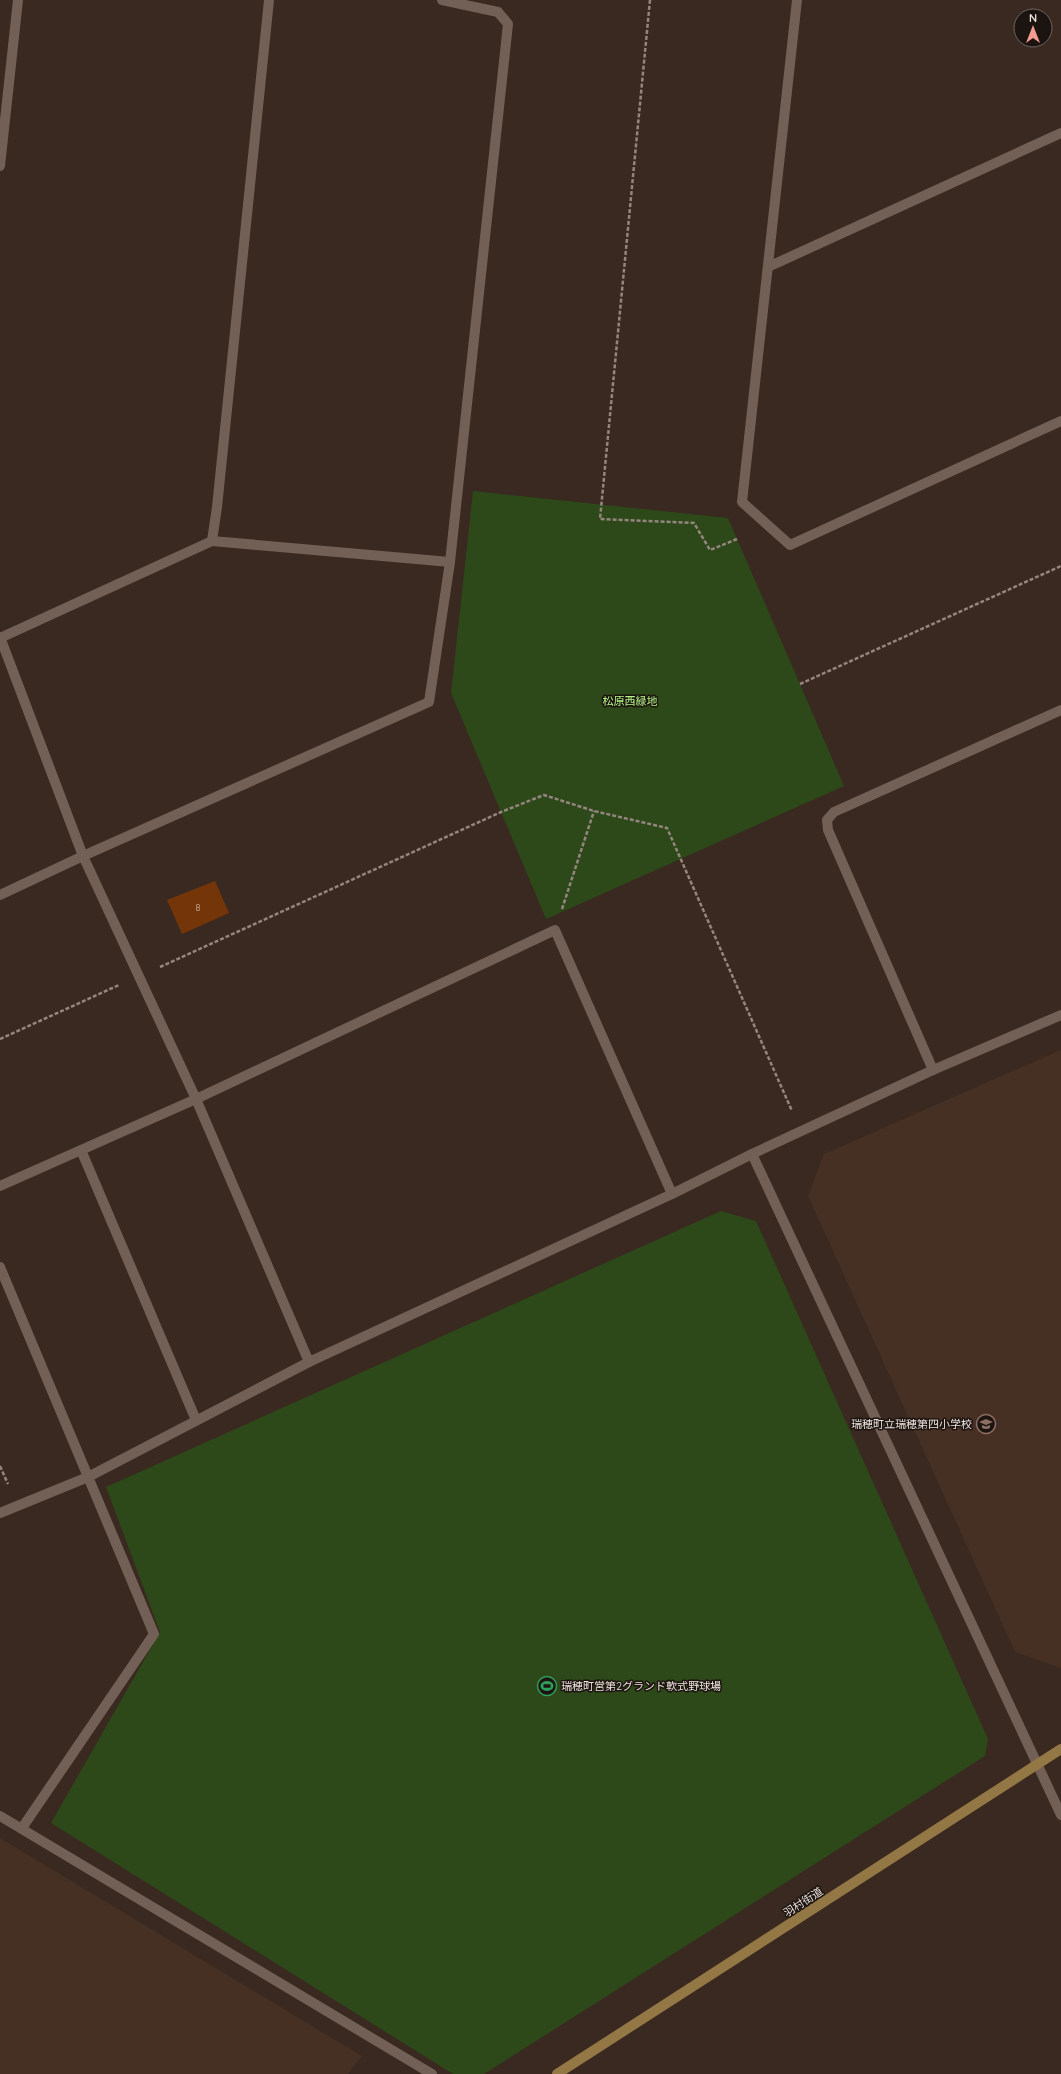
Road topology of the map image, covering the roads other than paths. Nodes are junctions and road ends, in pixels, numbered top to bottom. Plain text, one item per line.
1 (18, 0) edge
2 (270, 0) edge
3 (442, 0) edge
4 (797, 0) edge
5 (1061, 133) edge
6 (0, 159) edge
7 (768, 268) junction
8 (1061, 421) edge
9 (212, 541) junction
10 (450, 562) junction
11 (0, 638) edge
12 (1061, 710) edge
13 (83, 856) junction
14 (0, 895) edge
15 (1061, 1015) edge
16 (933, 1070) junction
17 (196, 1099) junction
18 (81, 1150) junction
19 (752, 1154) junction
20 (0, 1186) edge
21 (672, 1194) junction
22 (0, 1267) edge
23 (309, 1362) junction
24 (196, 1420) junction
25 (88, 1476) junction
26 (0, 1513) edge
27 (1061, 1749) edge
28 (1038, 1764) junction
29 (1061, 1815) edge
30 (0, 1816) edge
31 (22, 1828) junction
32 (432, 2074) edge
33 (557, 2074) edge

1 - 6 street
2 - 9 street
3 - 10 street
4 - 7 street
5 - 7 street
7 - 8 street
9 - 10 street
9 - 11 street
10 - 13 street
11 - 13 street
12 - 16 street
13 - 14 street
13 - 17 street
15 - 16 street
16 - 19 street
17 - 18 street
17 - 21 street
17 - 23 street
18 - 20 street
18 - 24 street
19 - 21 street
19 - 28 street
21 - 23 street
22 - 25 street
23 - 24 street
24 - 25 street
25 - 26 street
25 - 31 street
27 - 28 main road, 羽村街道
28 - 29 street
28 - 33 main road, 羽村街道
30 - 31 street
31 - 32 street

